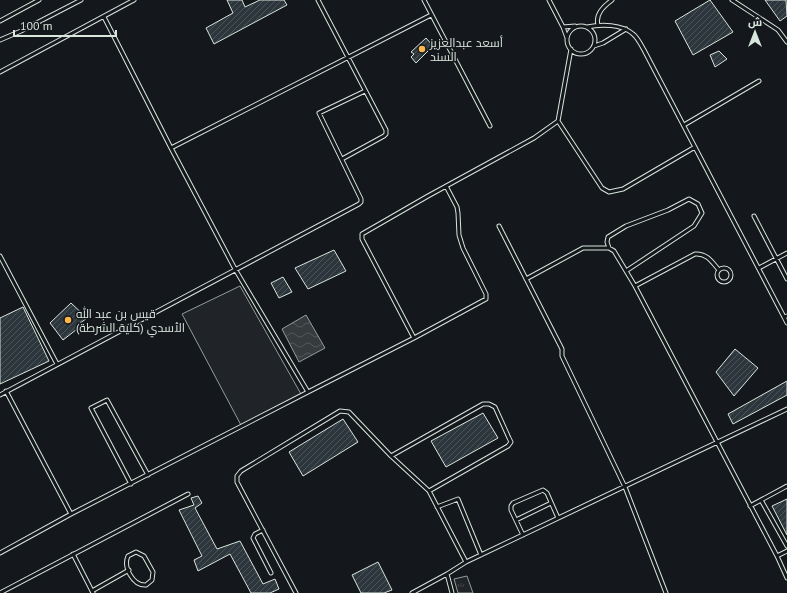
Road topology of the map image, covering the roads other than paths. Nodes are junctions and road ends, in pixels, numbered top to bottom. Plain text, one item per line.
1 (39, 0) edge
2 (81, 0) edge
3 (134, 0) edge
4 (318, 0) edge
5 (424, 0) edge
6 (549, 0) edge
7 (612, 0) edge
8 (732, 0) edge
9 (432, 15) junction
10 (104, 17) junction
11 (0, 21) edge
12 (598, 25) junction
13 (576, 26) junction
14 (563, 27) junction
15 (588, 27) junction
16 (626, 29) junction
17 (567, 39) junction
18 (0, 40) edge
19 (787, 42) edge
20 (594, 46) junction
21 (570, 50) junction
22 (347, 58) junction
23 (0, 72) edge
24 (759, 81) dead end
25 (365, 91) junction
26 (558, 121) junction
27 (684, 125) junction
28 (490, 126) dead end
29 (695, 147) junction
30 (171, 148) junction
31 (342, 159) junction
32 (446, 186) junction
33 (754, 216) dead end
34 (499, 226) dead end
35 (609, 248) junction
36 (787, 253) edge
37 (0, 256) edge
38 (776, 258) junction
39 (759, 268) junction
40 (235, 269) junction
41 (719, 270) junction
42 (626, 272) junction
43 (526, 279) junction
44 (787, 279) edge
45 (635, 286) junction
46 (785, 316) edge
47 (787, 324) edge
48 (414, 338) junction
49 (57, 364) junction
50 (6, 391) junction
51 (308, 392) junction
52 (0, 395) edge
53 (787, 409) edge
54 (718, 443) junction
55 (391, 456) junction
56 (148, 475) junction
57 (130, 484) junction
58 (787, 486) edge
59 (625, 487) junction
60 (429, 491) junction
61 (188, 494) dead end
62 (761, 500) junction
63 (551, 504) junction
64 (750, 506) junction
65 (437, 507) junction
66 (71, 514) junction
67 (558, 518) junction
68 (516, 520) junction
69 (263, 530) junction
70 (523, 535) junction
71 (787, 546) edge
72 (787, 551) edge
73 (0, 553) edge
74 (72, 554) junction
75 (481, 555) junction
76 (777, 556) junction
77 (466, 562) junction
78 (129, 570) junction
79 (271, 573) dead end
80 (447, 574) junction
81 (787, 578) edge
82 (0, 592) edge
83 (93, 592) edge
84 (296, 593) edge
85 (412, 593) edge
86 (452, 593) edge
87 (666, 593) edge

1 - 11 lane
2 - 18 lane
3 - 10 lane
4 - 22 lane
5 - 9 lane
6 - 14 lane
7 - 12 lane
8 - 19 lane
9 - 22 lane
9 - 28 lane
10 - 23 lane
10 - 30 lane
12 - 15 lane
12 - 16 lane
13 - 14 lane
13 - 15 lane
13 - 17 lane
14 - 17 lane
15 - 20 lane
16 - 20 lane
16 - 27 lane
17 - 21 lane
20 - 21 lane
21 - 26 lane
22 - 25 lane
22 - 30 lane
24 - 27 lane
25 - 31 lane
25 - 31 lane
26 - 29 lane
26 - 32 lane
27 - 29 lane
29 - 39 lane
30 - 40 lane
31 - 40 lane
32 - 48 lane
32 - 48 lane
33 - 38 lane
34 - 43 lane
35 - 42 lane
35 - 42 lane
35 - 43 lane
36 - 38 lane
37 - 49 lane
38 - 39 lane
38 - 44 lane
39 - 46 lane
40 - 49 lane
40 - 51 lane
41 - 41 lane
41 - 45 lane
42 - 45 lane
43 - 59 lane
45 - 54 lane
46 - 47 lane
48 - 51 lane
49 - 50 lane
50 - 52 lane
50 - 66 lane
51 - 56 lane
53 - 54 lane
54 - 59 lane
54 - 64 lane
55 - 60 lane
55 - 60 lane
55 - 69 lane
56 - 57 lane
56 - 57 lane
57 - 66 lane
58 - 62 lane
59 - 67 lane
59 - 87 lane
60 - 65 lane
61 - 74 lane
62 - 64 lane
62 - 71 lane
63 - 67 lane
63 - 68 lane
63 - 68 lane
64 - 76 lane
65 - 75 lane
65 - 77 lane
66 - 73 lane
67 - 70 lane
68 - 70 lane
69 - 79 lane
69 - 84 lane
70 - 75 lane
72 - 76 lane
74 - 82 lane
74 - 83 lane
75 - 77 lane
76 - 81 lane
77 - 80 lane
78 - 78 lane
78 - 83 lane
80 - 85 lane
80 - 86 lane

